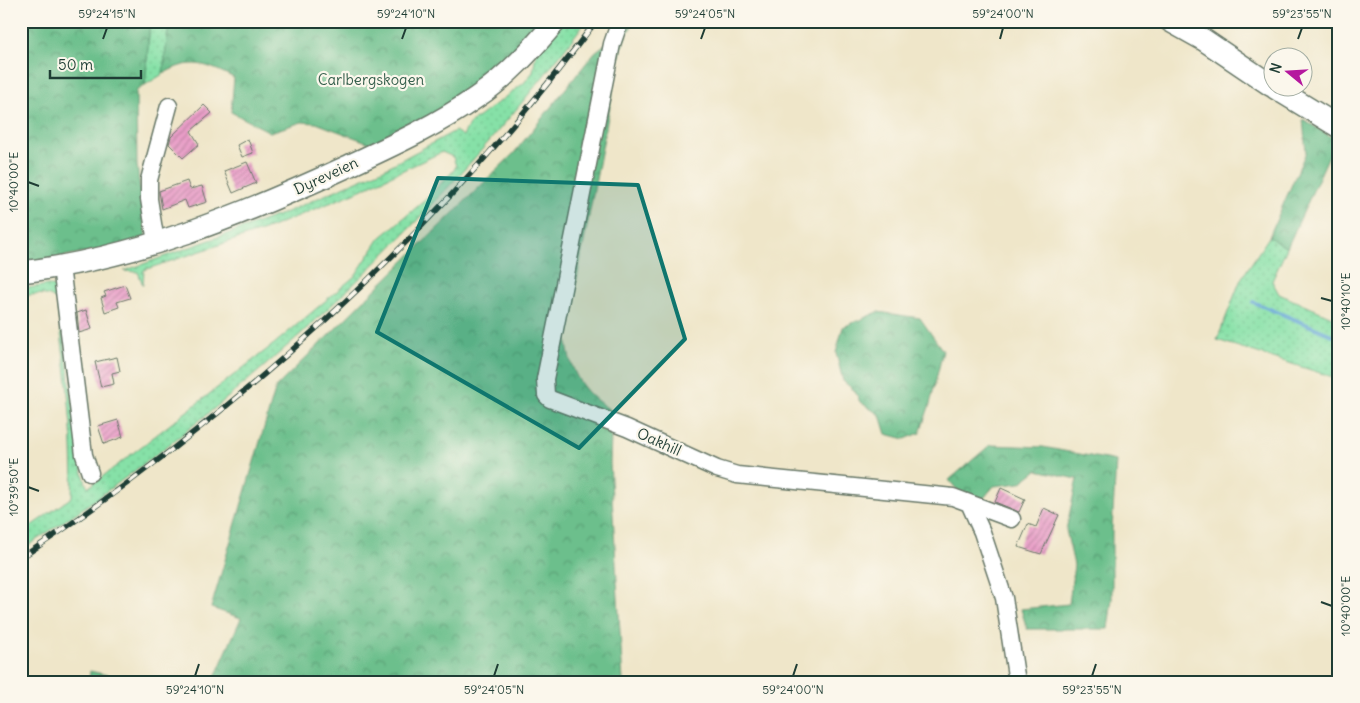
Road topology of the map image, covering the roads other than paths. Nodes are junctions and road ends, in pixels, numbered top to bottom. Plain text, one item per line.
1 (556, 21) edge
2 (620, 21) edge
3 (1170, 21) edge
4 (1262, 79) edge
5 (1292, 98) edge
6 (169, 106) dead end
7 (1339, 127) edge
8 (156, 242) junction
9 (61, 266) junction
10 (21, 272) edge
11 (90, 473) dead end
12 (969, 503) junction
13 (1012, 518) dead end
14 (1017, 682) edge

1 - 8 main road, Dyreveien
2 - 12 street, Oakhill
3 - 4 main road
5 - 7 main road
6 - 8 street
8 - 9 main road, Dyreveien
9 - 10 main road, Dyreveien
9 - 11 street
12 - 13 street
12 - 14 street

